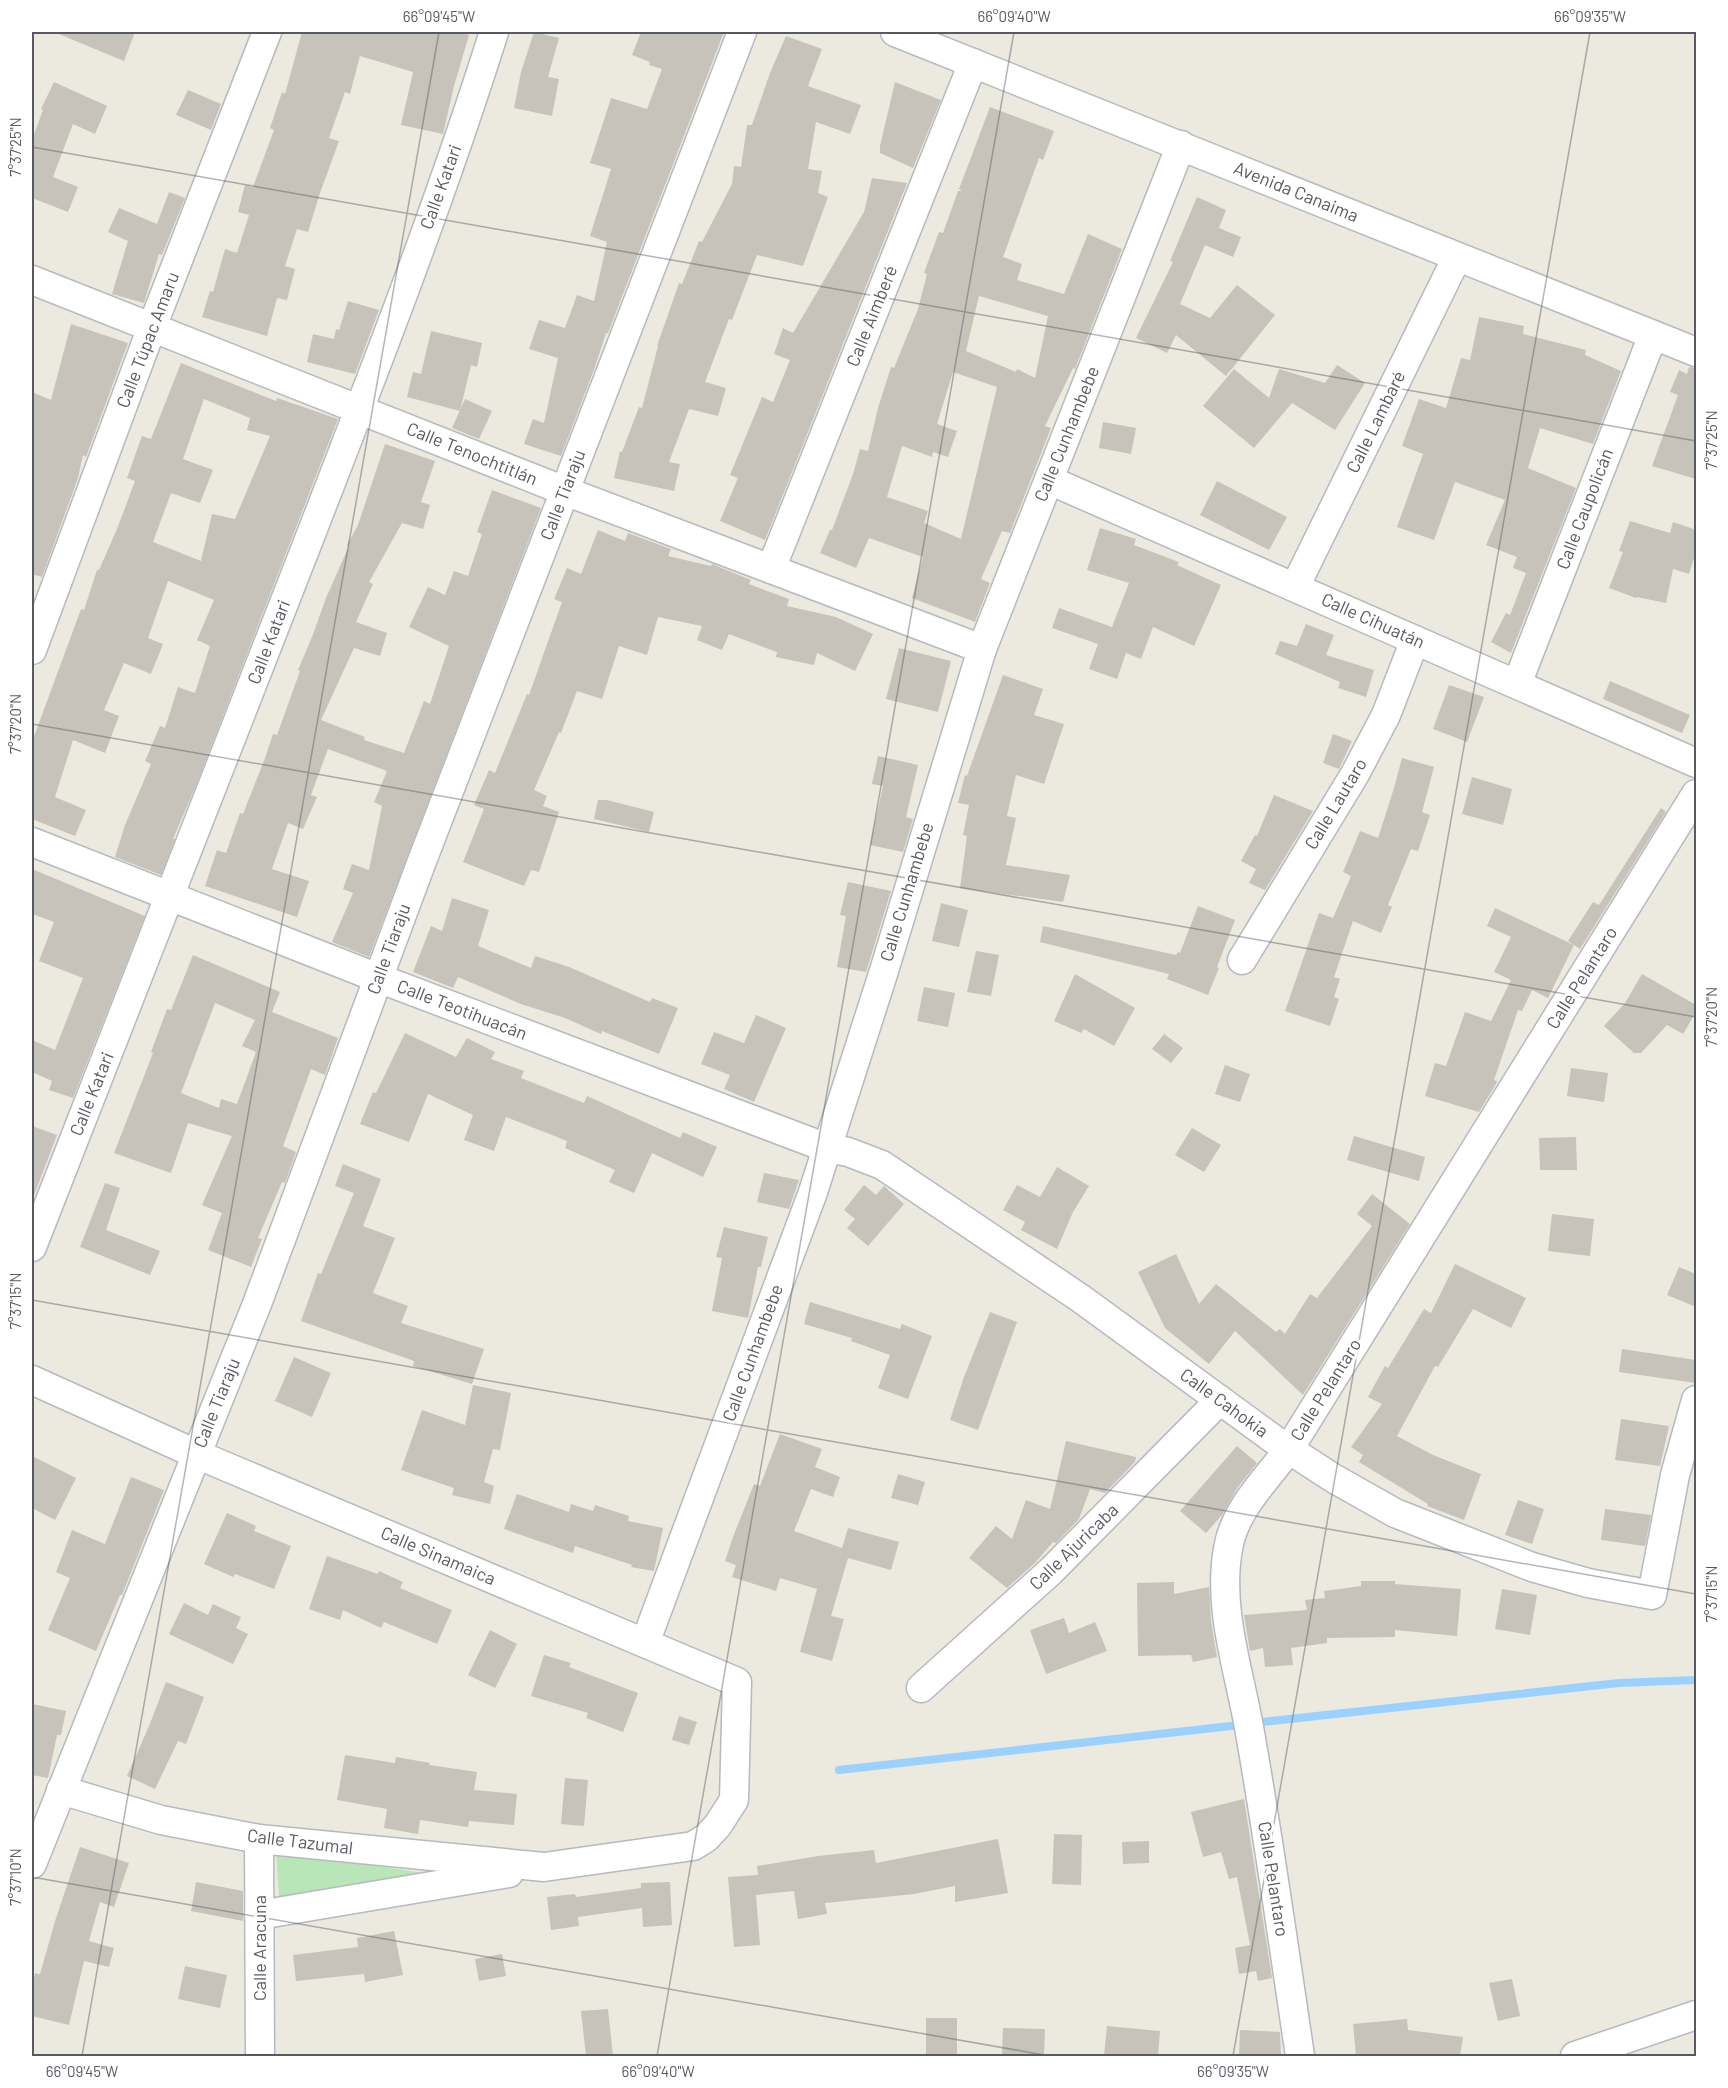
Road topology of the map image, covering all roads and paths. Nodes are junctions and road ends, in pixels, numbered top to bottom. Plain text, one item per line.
1 (267, 32) edge
2 (494, 32) edge
3 (742, 32) edge
4 (895, 32) edge
5 (973, 63) junction
6 (1181, 146) junction
7 (1457, 257) junction
8 (32, 280) edge
9 (152, 327) junction
10 (1653, 335) junction
11 (1696, 352) edge
12 (359, 410) junction
13 (1049, 480) junction
14 (564, 490) junction
15 (771, 569) junction
16 (1295, 587) junction
17 (1415, 640) junction
18 (982, 649) junction
19 (32, 650) edge
20 (1517, 684) junction
21 (1696, 763) edge
22 (1696, 794) edge
23 (32, 842) edge
24 (171, 897) junction
25 (1242, 960) dead end
26 (378, 978) junction
27 (827, 1148) junction
28 (32, 1247) edge
29 (32, 1380) edge
30 (1220, 1400) junction
31 (1696, 1400) edge
32 (1289, 1449) junction
33 (196, 1454) junction
34 (645, 1643) junction
35 (921, 1688) dead end
36 (61, 1790) junction
37 (734, 1800) joint
38 (259, 1839) junction
39 (32, 1864) edge
40 (544, 1867) junction
41 (260, 1915) junction
42 (1696, 2015) edge
43 (260, 2056) edge
44 (1300, 2056) edge
45 (1575, 2056) edge

1 - 9 street, Calle Túpac Amaru
2 - 12 street, Calle Katari
3 - 14 street, Calle Tiaraju
4 - 5 street, Avenida Canaima
5 - 6 street, Avenida Canaima
5 - 15 street, Calle Aimberé
6 - 7 street, Avenida Canaima
6 - 13 street, Calle Cunhambebe
7 - 10 street, Avenida Canaima
7 - 16 street, Calle Lambaré
8 - 9 street, Calle Tenochtitlán
9 - 12 street, Calle Tenochtitlán
9 - 19 street, Calle Túpac Amaru
10 - 11 street, Avenida Canaima
10 - 20 street, Calle Caupolicán
12 - 14 street, Calle Tenochtitlán
12 - 24 street, Calle Katari
13 - 16 street, Calle Cihuatán
13 - 18 street, Calle Cunhambebe
14 - 15 street, Calle Tenochtitlán
14 - 26 street, Calle Tiaraju
15 - 18 street, Calle Tenochtitlán
16 - 17 street, Calle Cihuatán
17 - 20 street, Calle Cihuatán
17 - 25 street, Calle Lautaro
18 - 27 street, Calle Cunhambebe
20 - 21 street, Calle Cihuatán
22 - 32 street, Calle Pelantaro
23 - 24 street, Calle Teotihuacán
24 - 26 street, Calle Teotihuacán
24 - 28 street, Calle Katari
26 - 27 street, Calle Teotihuacán
26 - 33 street, Calle Tiaraju
27 - 30 street, Calle Cahokia
27 - 34 street, Calle Cunhambebe
29 - 33 street, Calle Sinamaica
30 - 32 street, Calle Cahokia
30 - 35 street, Calle Ajuricaba
31 - 32 street, Calle Cahokia
32 - 44 street, Calle Pelantaro
33 - 34 street, Calle Sinamaica
33 - 36 street, Calle Tiaraju
34 - 37 street, Calle Sinamaica
36 - 38 street, Calle Tazumal
36 - 39 street, Calle Tiaraju
37 - 40 street, Calle Tazumal
38 - 40 street, Calle Tazumal
38 - 41 street, Calle Aracuna
40 - 41 street, Calle Tazumal
41 - 43 street, Calle Aracuna
42 - 45 street

